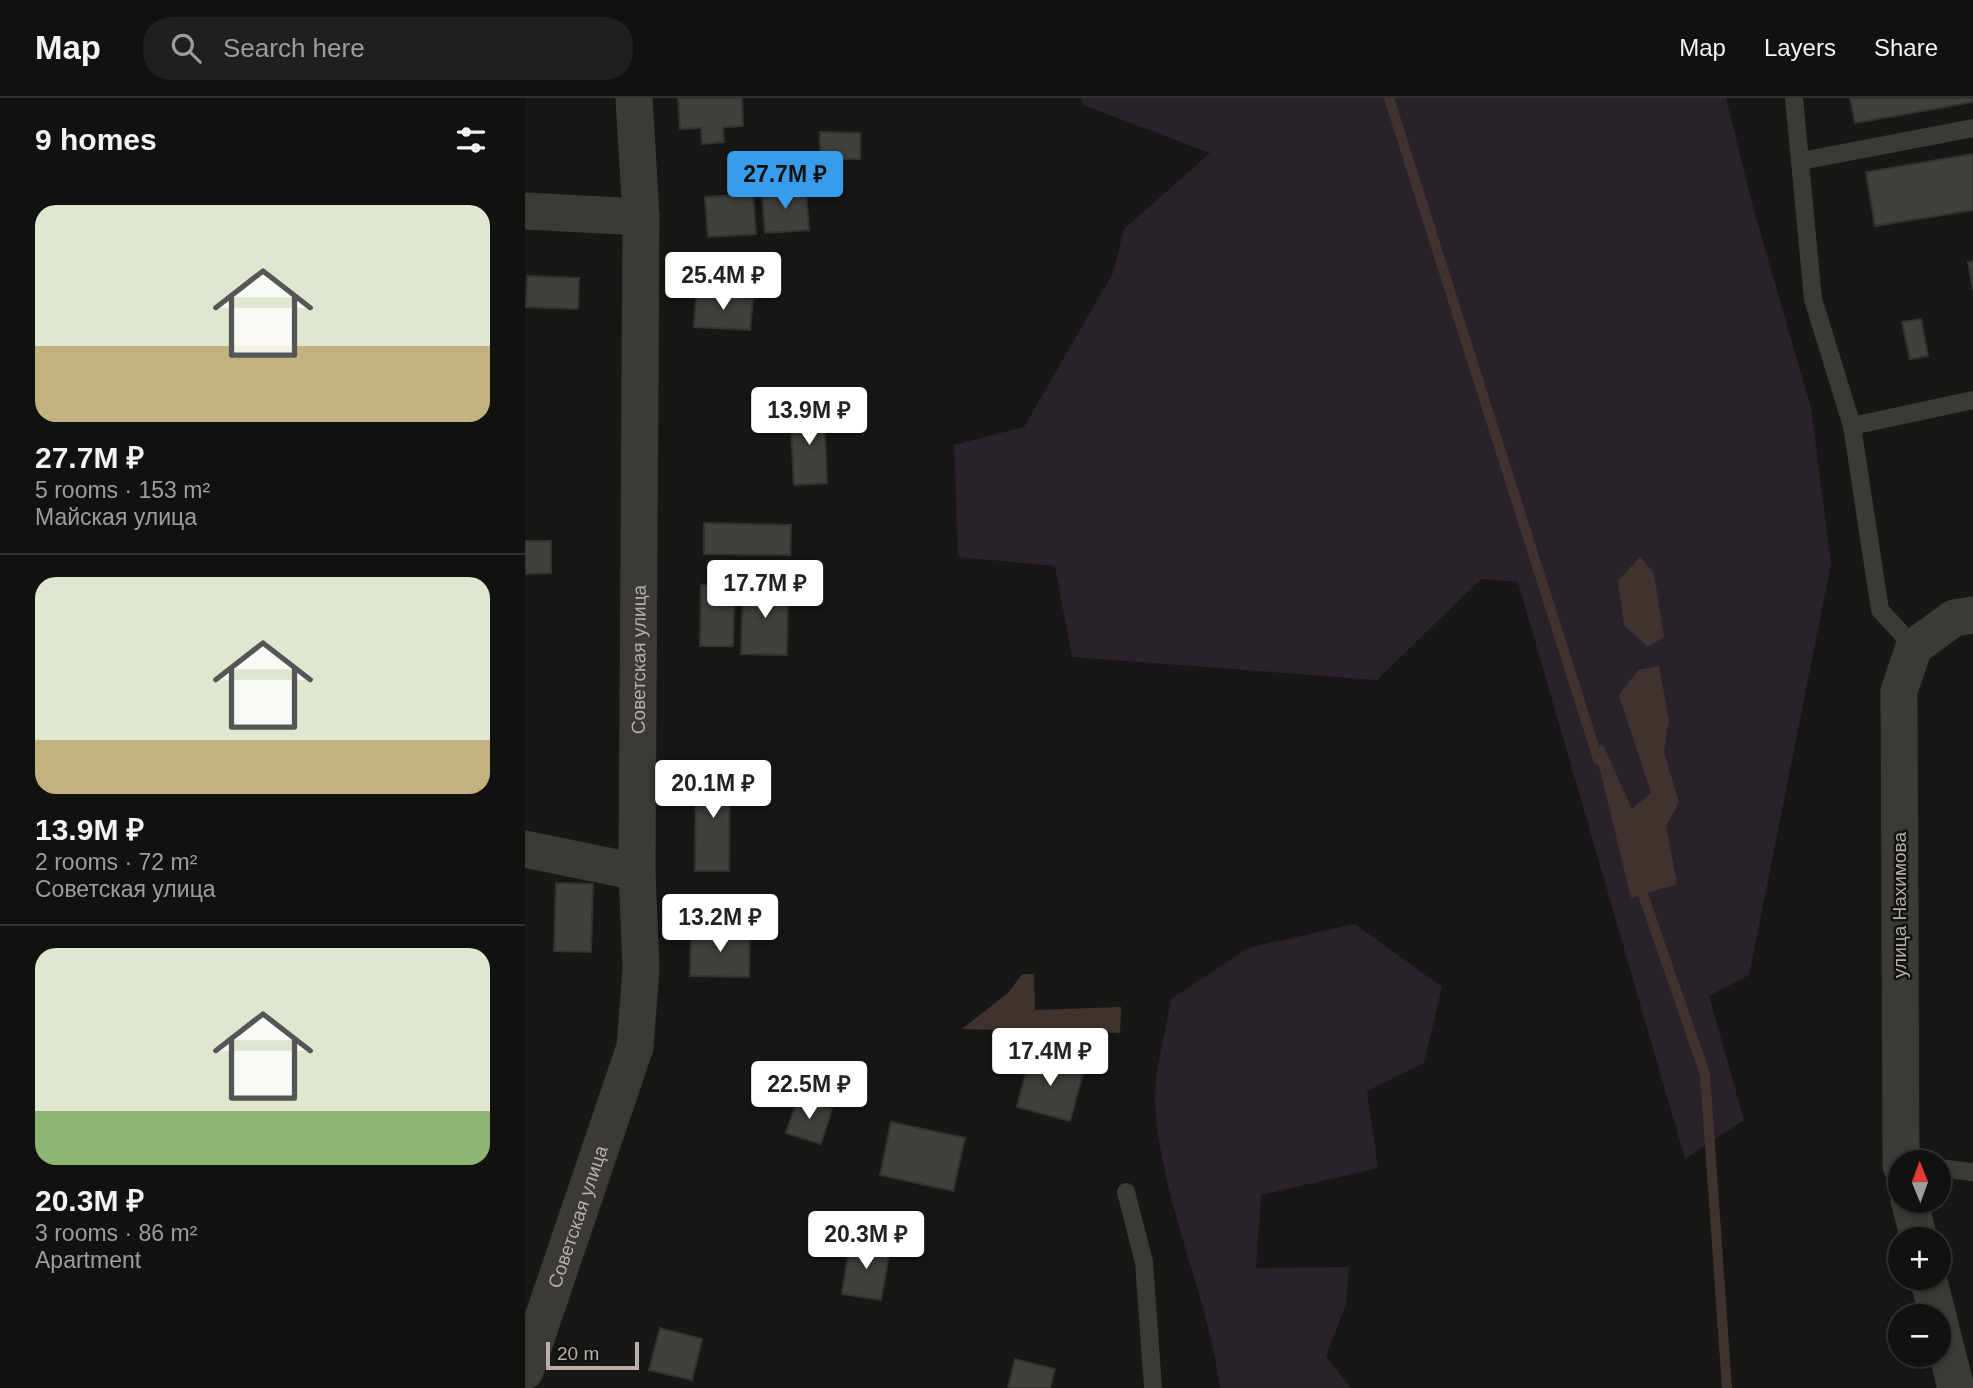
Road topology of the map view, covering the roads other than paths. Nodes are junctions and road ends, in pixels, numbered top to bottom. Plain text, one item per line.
1 (634, 98) edge
2 (1794, 98) edge
3 (1973, 128) edge
4 (1801, 161) junction
5 (525, 211) edge
6 (641, 217) junction
7 (1973, 400) edge
8 (1852, 426) junction
9 (1973, 615) edge
10 (1914, 647) junction
11 (525, 849) edge
12 (637, 872) junction
13 (1900, 1150) edge
14 (1951, 1169) edge
15 (1973, 1172) edge
16 (1126, 1192) dead end
17 (1951, 1367) edge
18 (525, 1371) edge
19 (1153, 1388) edge
20 (1956, 1388) edge

1 - 6 street, Советская улица
2 - 4 lane
3 - 4 lane
4 - 8 lane
5 - 6 street
6 - 12 street, Советская улица
7 - 8 lane
8 - 10 lane
9 - 10 street
10 - 13 street, улица Нахимова
11 - 12 street
12 - 18 street, Советская улица
14 - 15 lane
16 - 19 lane
17 - 20 street

